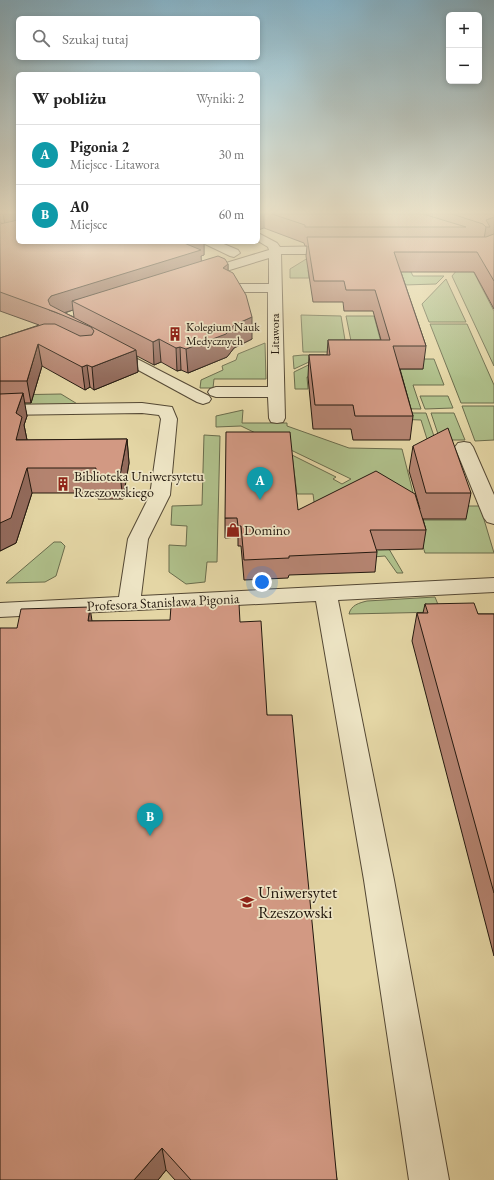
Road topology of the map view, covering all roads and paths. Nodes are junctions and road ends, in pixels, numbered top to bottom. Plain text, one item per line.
1 (204, 269) edge
2 (215, 269) edge
3 (275, 269) edge
4 (232, 288) edge
5 (275, 288) junction
6 (100, 343) edge
7 (99, 359) edge
8 (276, 392) junction
9 (164, 400) junction
10 (0, 410) edge
11 (277, 418) dead end
12 (464, 447) dead end
13 (494, 518) edge
14 (494, 585) edge
15 (326, 593) junction
16 (129, 604) junction
17 (0, 610) edge
18 (429, 1180) edge

1 - 2 street
3 - 5 street, Litawora
4 - 5 street
5 - 8 street, Litawora
6 - 8 street
7 - 9 street
8 - 11 street, Litawora
9 - 10 street
9 - 16 street
12 - 13 street
14 - 15 street, Profesora Stanisława Pigonia
15 - 16 street, Profesora Stanisława Pigonia
15 - 18 street
16 - 17 street, Profesora Stanisława Pigonia

